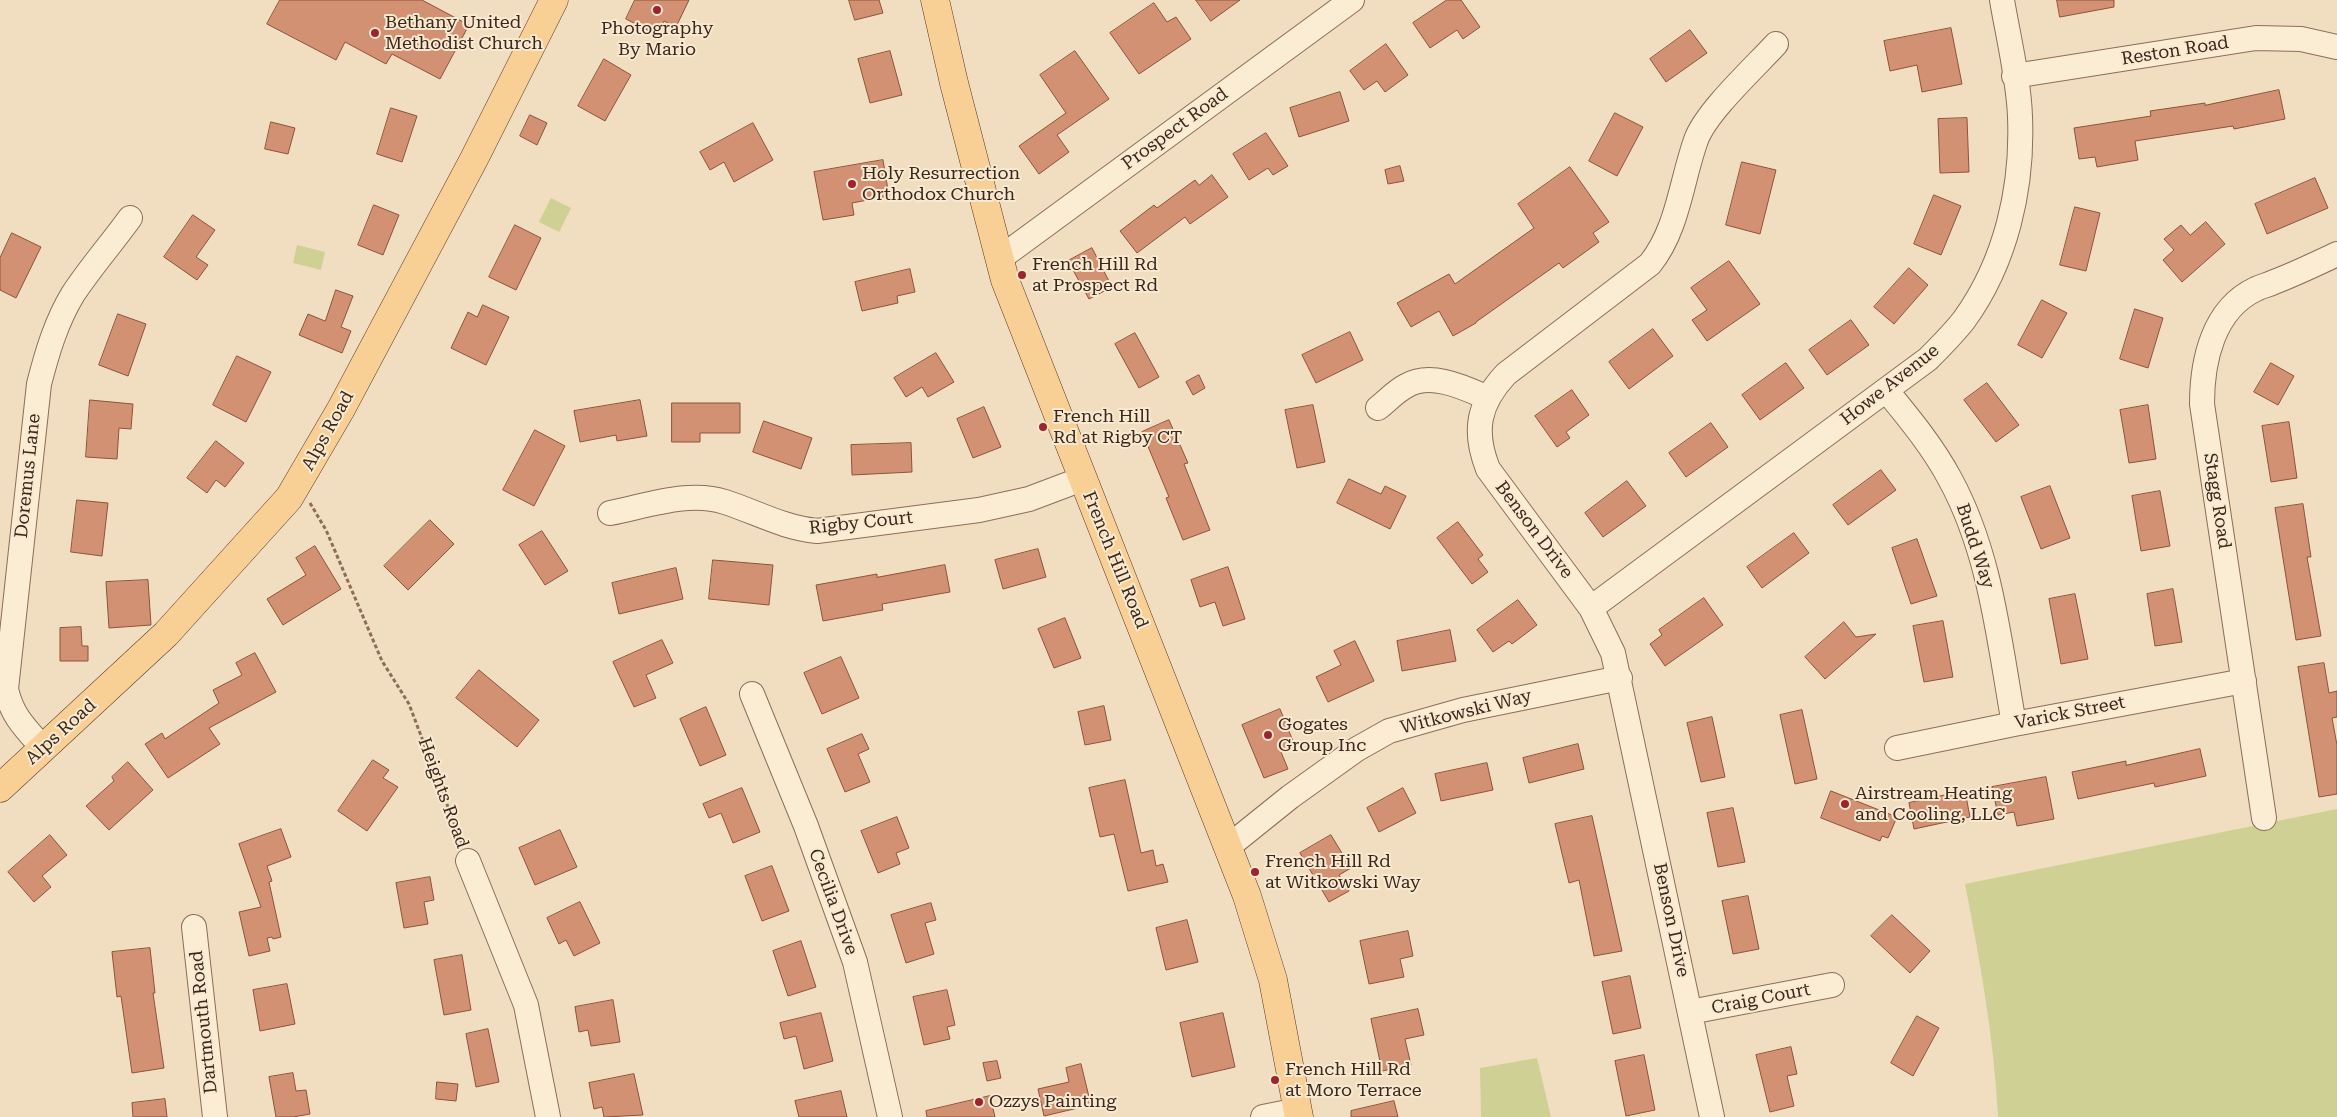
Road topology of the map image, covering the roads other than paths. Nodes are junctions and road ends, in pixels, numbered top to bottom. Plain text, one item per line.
1 (554, 0) edge
2 (935, 0) edge
3 (1352, 0) edge
4 (2002, 0) edge
5 (1776, 44) dead end
6 (2337, 47) edge
7 (2014, 76) junction
8 (130, 218) dead end
9 (2337, 254) edge
10 (999, 259) junction
11 (1886, 390) junction
12 (1488, 398) junction
13 (1378, 408) dead end
14 (1082, 478) junction
15 (610, 513) dead end
16 (1591, 608) junction
17 (1620, 678) junction
18 (2244, 681) junction
19 (752, 694) dead end
20 (2014, 724) junction
21 (43, 748) junction
22 (1897, 748) dead end
23 (0, 788) edge
24 (2264, 818) dead end
25 (1228, 846) junction
26 (468, 861) road end
27 (194, 927) dead end
28 (1832, 985) dead end
29 (1690, 1012) junction
30 (1299, 1113) edge
31 (215, 1117) edge
32 (548, 1117) edge
33 (890, 1117) edge
34 (1263, 1117) edge
35 (1712, 1117) edge

1 - 21 main road, Alps Road
2 - 10 main road, French Hill Road
3 - 10 street, Prospect Road
4 - 7 street, Howe Avenue
5 - 12 street, Benson Drive
6 - 7 street, Reston Road
7 - 11 street, Howe Avenue
8 - 21 street, Doremus Lane
9 - 18 street, Stagg Road
10 - 14 main road, French Hill Road
11 - 16 street, Howe Avenue
11 - 20 street, Budd Way
12 - 13 street
12 - 16 street, Benson Drive
14 - 15 street, Rigby Court
14 - 25 main road, French Hill Road
16 - 17 street, Benson Drive
17 - 25 street, Witkowski Way
17 - 29 street, Benson Drive
18 - 20 street, Varick Street
18 - 24 street, Stagg Road
19 - 33 street, Cecilia Drive
20 - 22 street, Varick Street
21 - 23 main road, Alps Road
25 - 30 main road, French Hill Road
26 - 32 street, Heights Road
27 - 31 street, Dartmouth Road
28 - 29 street, Craig Court
29 - 35 street, Benson Drive
30 - 34 street

